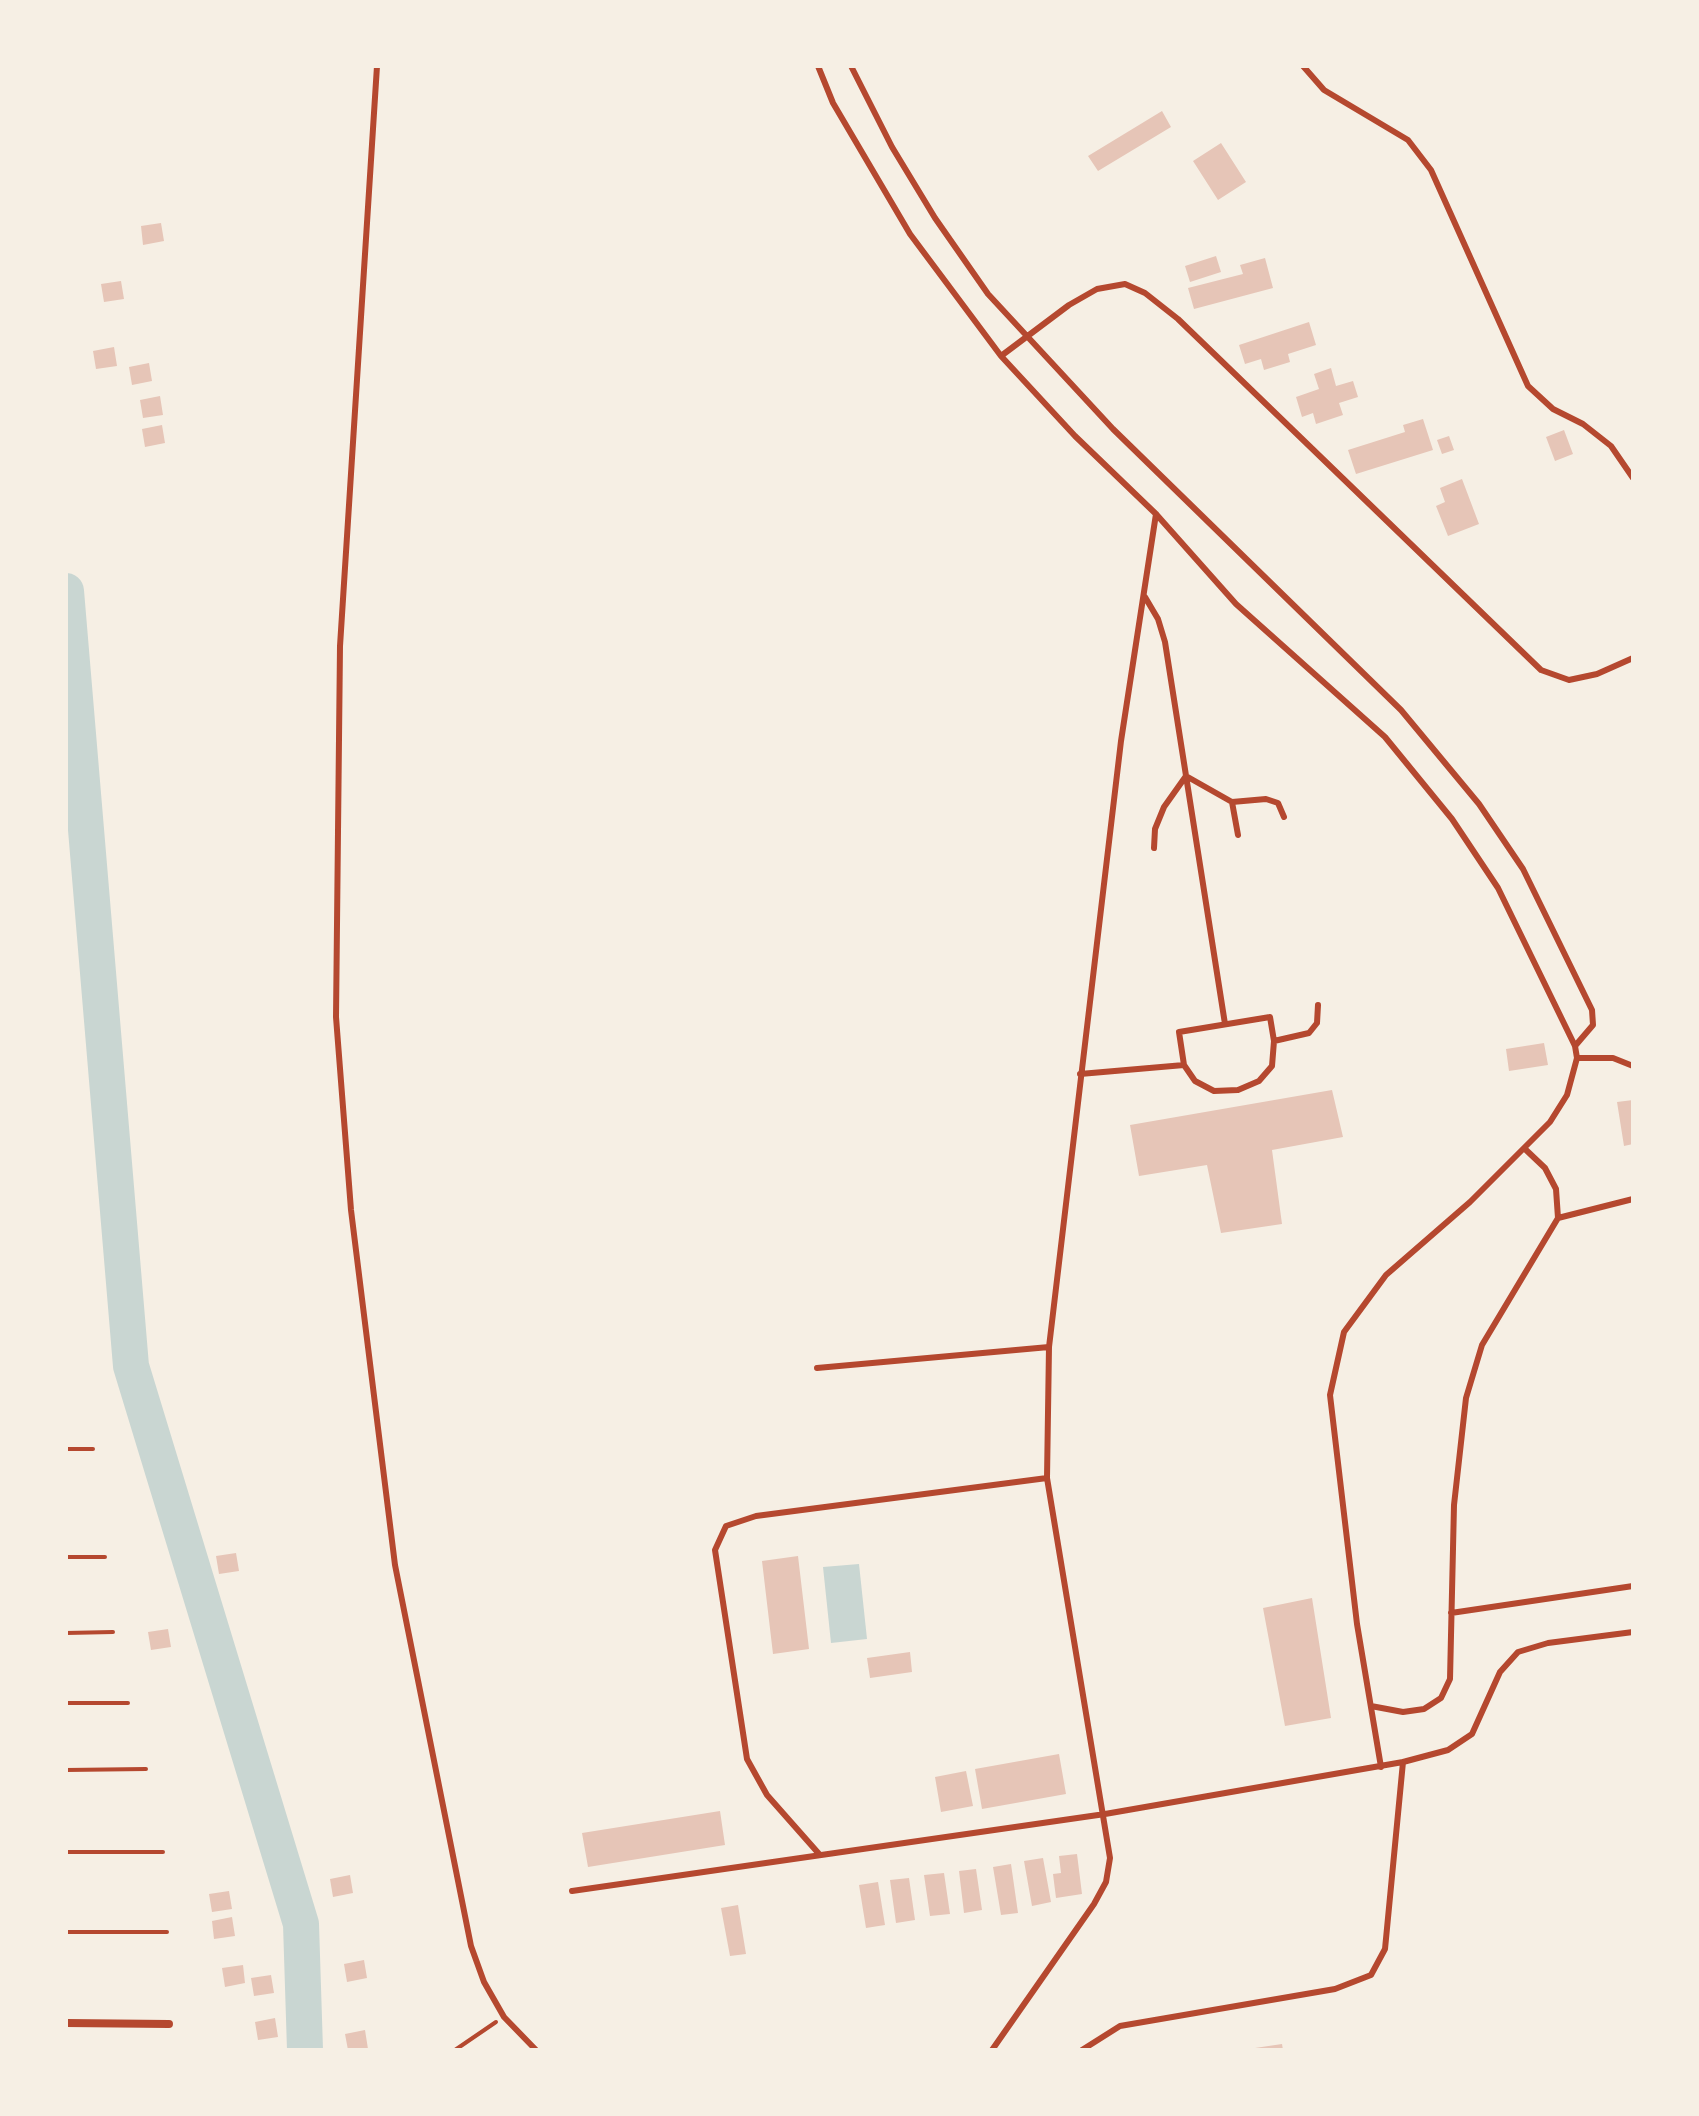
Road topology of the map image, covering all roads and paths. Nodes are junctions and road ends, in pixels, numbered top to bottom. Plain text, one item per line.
1 (377, 66) edge
2 (818, 66) edge
3 (851, 66) edge
4 (1303, 66) edge
5 (1027, 338) junction
6 (1001, 356) junction
7 (1633, 478) edge
8 (1156, 514) junction
9 (1145, 597) junction
10 (1633, 658) edge
11 (1186, 776) junction
12 (1232, 802) junction
13 (1284, 817) dead end
14 (1238, 835) dead end
15 (1154, 848) dead end
16 (1318, 1005) dead end
17 (1225, 1024) junction
18 (1274, 1041) junction
19 (1575, 1046) junction
20 (1577, 1058) junction
21 (1184, 1065) junction
22 (1633, 1066) edge
23 (1080, 1074) junction
24 (1525, 1149) junction
25 (1633, 1199) edge
26 (1558, 1218) junction
27 (1049, 1347) junction
28 (817, 1368) dead end
29 (66, 1449) edge
30 (93, 1449) dead end
31 (1047, 1478) junction
32 (66, 1557) edge
33 (105, 1557) dead end
34 (1633, 1586) edge
35 (1451, 1613) junction
36 (113, 1632) dead end
37 (1633, 1632) edge
38 (66, 1633) edge
39 (66, 1703) edge
40 (128, 1703) dead end
41 (1371, 1706) junction
42 (1403, 1762) junction
43 (1381, 1767) junction
44 (146, 1769) dead end
45 (66, 1770) edge
46 (1105, 1814) junction
47 (66, 1852) edge
48 (163, 1852) dead end
49 (820, 1855) junction
50 (572, 1891) dead end
51 (66, 1932) edge
52 (167, 1932) dead end
53 (504, 2017) junction
54 (66, 2023) edge
55 (169, 2024) dead end
56 (455, 2050) edge
57 (536, 2050) edge
58 (992, 2050) edge
59 (1082, 2050) edge

1 - 53 lane
2 - 6 lane
3 - 5 lane
4 - 7 lane
5 - 6 lane
5 - 10 lane
5 - 19 lane
6 - 8 lane
8 - 9 lane
8 - 19 lane
9 - 11 lane
9 - 23 lane
11 - 12 lane
11 - 15 lane
11 - 17 lane
12 - 13 lane
12 - 14 lane
16 - 18 lane
17 - 18 lane
17 - 21 lane
18 - 21 lane
19 - 20 lane
20 - 22 lane
20 - 24 lane
21 - 23 lane
23 - 27 lane
24 - 26 lane
24 - 41 lane
25 - 26 lane
26 - 35 lane
27 - 28 lane
27 - 31 lane
29 - 30 path
31 - 46 lane
31 - 49 lane
32 - 33 path
34 - 35 lane
35 - 41 lane
36 - 38 path
37 - 42 lane
39 - 40 path
41 - 43 lane
42 - 43 lane
42 - 59 lane
43 - 46 lane
44 - 45 path
46 - 49 lane
46 - 58 lane
47 - 48 path
49 - 50 lane
51 - 52 path
53 - 56 path
53 - 57 lane
54 - 55 street

